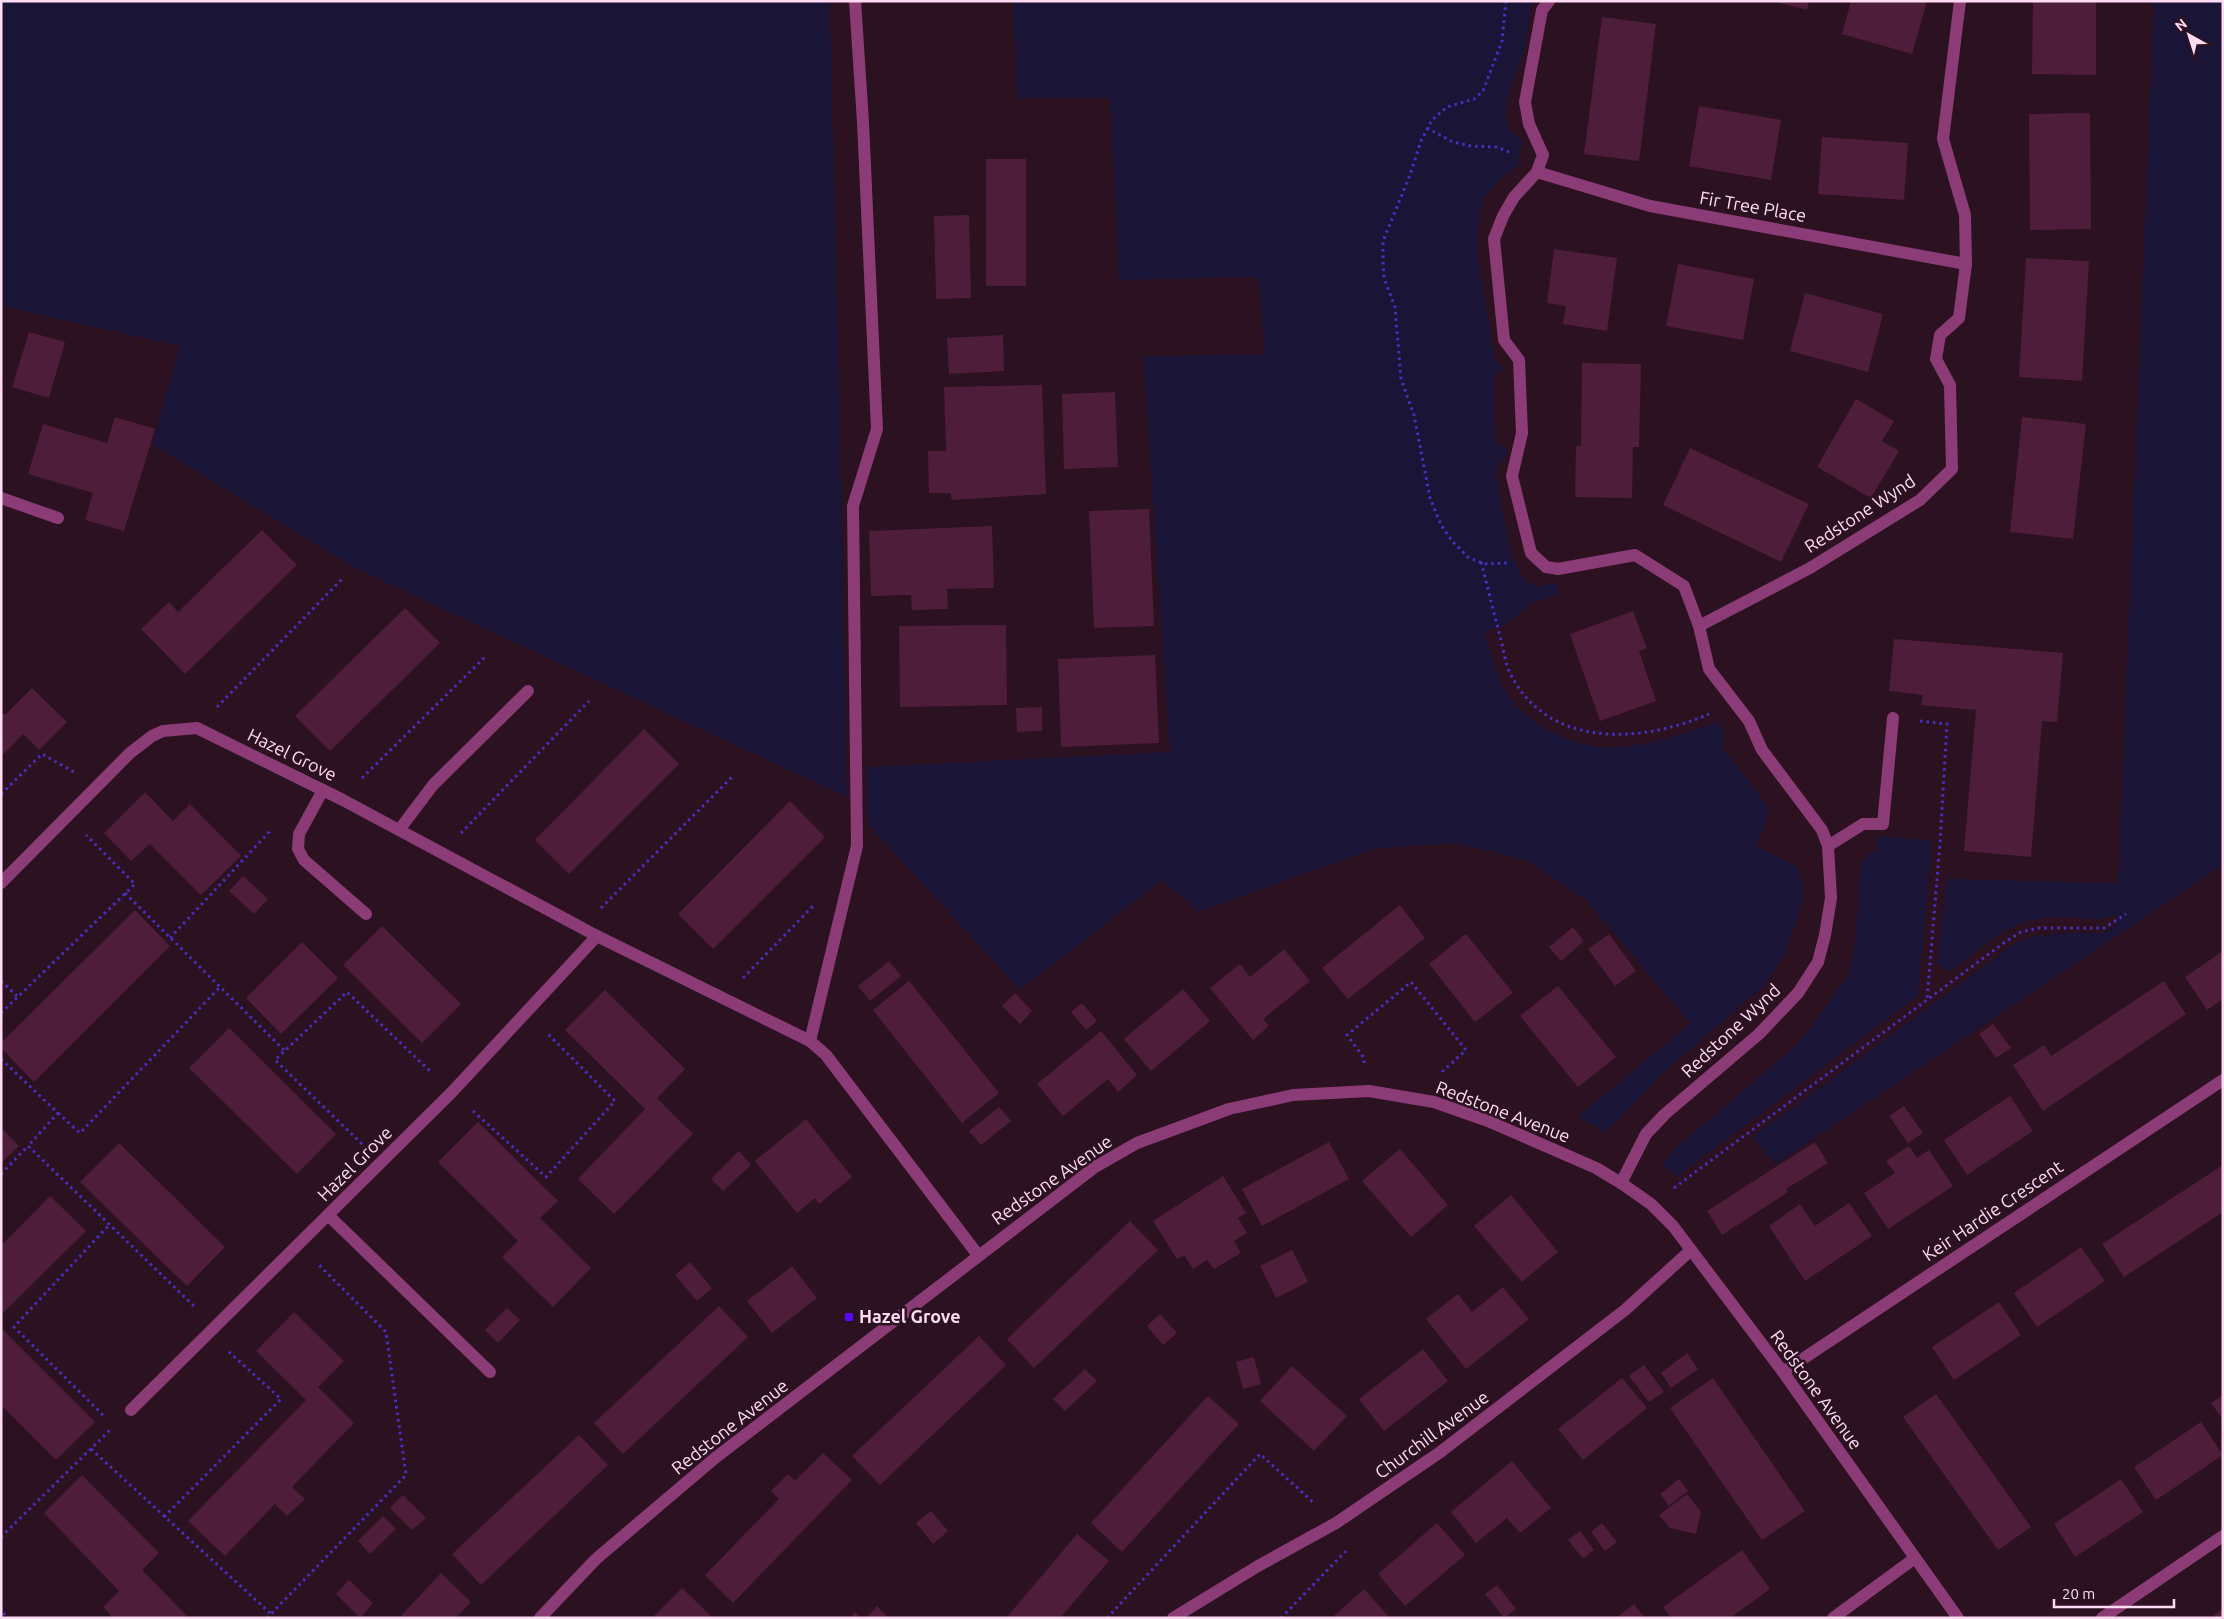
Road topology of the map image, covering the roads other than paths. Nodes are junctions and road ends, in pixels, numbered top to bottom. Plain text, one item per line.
1 (855, 1) edge
2 (1549, 1) edge
3 (1960, 1) edge
4 (1539, 167) junction
5 (1966, 264) junction
6 (1, 498) edge
7 (58, 518) dead end
8 (1699, 626) junction
9 (528, 691) dead end
10 (1893, 718) road end
11 (323, 790) junction
12 (399, 830) junction
13 (1828, 846) junction
14 (1, 883) edge
15 (366, 914) dead end
16 (597, 936) junction
17 (810, 1041) junction
18 (2223, 1080) edge
19 (1621, 1183) junction
20 (328, 1215) junction
21 (1691, 1250) junction
22 (978, 1255) junction
23 (490, 1372) dead end
24 (1783, 1372) junction
25 (131, 1410) road end
26 (2223, 1536) edge
27 (1915, 1558) junction
28 (540, 1618) edge
29 (1173, 1618) edge
30 (1832, 1618) edge
31 (1958, 1618) edge
32 (2102, 1618) edge

1 - 17 street
2 - 4 street
3 - 5 street, Redstone Wynd
4 - 5 street, Fir Tree Place
4 - 8 street, Redstone Wynd
5 - 8 street, Redstone Wynd
6 - 7 street
8 - 13 street, Redstone Wynd
9 - 12 street
10 - 13 street
11 - 12 street, Hazel Grove
11 - 14 street, Hazel Grove
11 - 15 street
12 - 16 street, Hazel Grove
13 - 19 street, Redstone Wynd
16 - 17 street, Hazel Grove
16 - 20 street, Hazel Grove
17 - 22 street, Hazel Grove
18 - 24 street, Keir Hardie Crescent
19 - 21 street, Redstone Avenue
19 - 22 street, Redstone Avenue
20 - 23 street
20 - 25 street, Hazel Grove
21 - 24 street, Redstone Avenue
21 - 29 street, Churchill Avenue
22 - 28 street, Redstone Avenue
24 - 27 street, Redstone Avenue
26 - 32 street
27 - 30 street
27 - 31 street, Redstone Avenue

